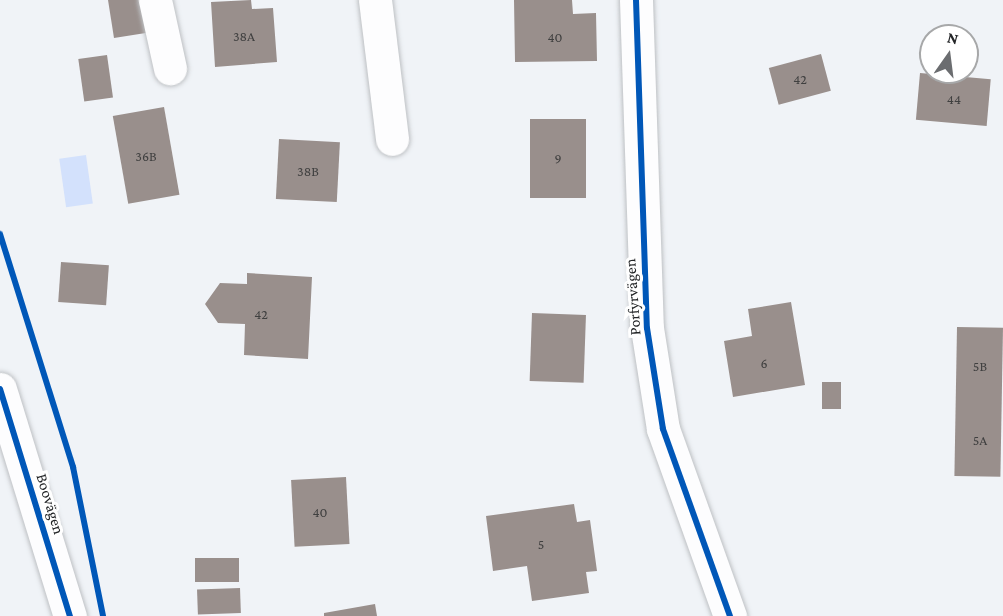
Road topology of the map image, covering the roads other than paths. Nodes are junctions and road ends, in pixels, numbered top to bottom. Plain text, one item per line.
1 (155, 0) edge
2 (375, 0) edge
3 (636, 0) edge
4 (170, 68) dead end
5 (392, 139) dead end
6 (1, 396) edge
7 (70, 616) edge
8 (730, 616) edge

1 - 4 street
2 - 5 street
3 - 8 street, Porfyrvägen
6 - 7 street, Boovägen

